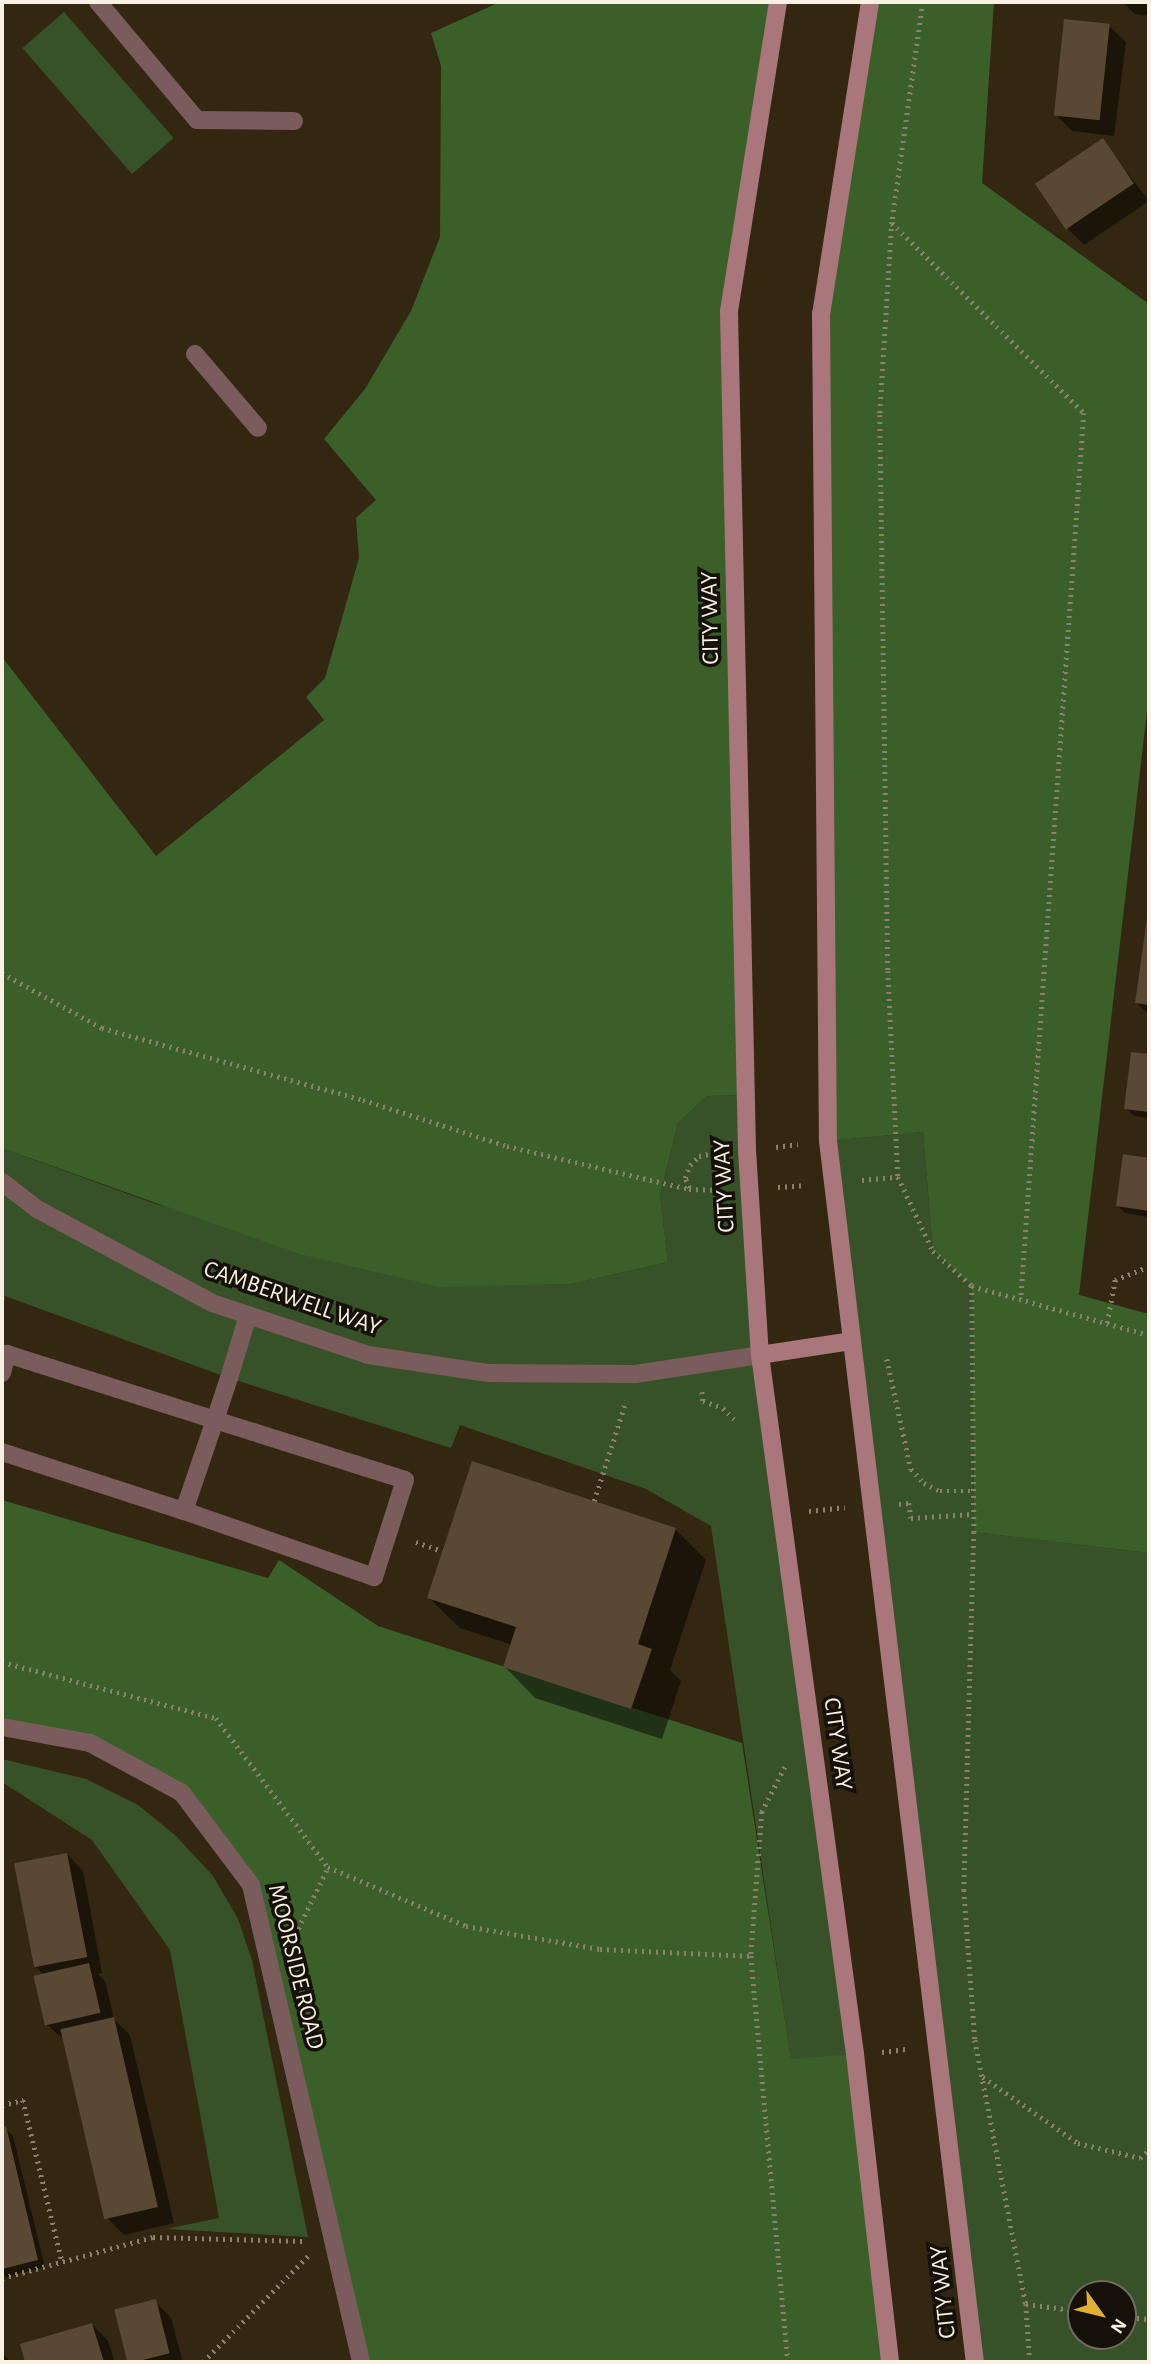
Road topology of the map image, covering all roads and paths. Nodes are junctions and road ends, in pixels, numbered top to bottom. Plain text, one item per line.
1 (98, 2) edge
2 (778, 2) edge
3 (870, 2) edge
4 (923, 2) edge
5 (294, 121) dead end
6 (892, 222) junction
7 (195, 354) dead end
8 (258, 428) dead end
9 (2, 973) edge
10 (712, 1153) dead end
11 (898, 1177) junction
12 (868, 1180) dead end
13 (2, 1182) edge
14 (690, 1189) junction
15 (711, 1191) dead end
16 (1149, 1266) edge
17 (972, 1286) junction
18 (1021, 1299) junction
19 (248, 1315) junction
20 (1107, 1323) junction
21 (1149, 1335) edge
22 (851, 1341) junction
23 (884, 1347) dead end
24 (760, 1355) junction
25 (698, 1363) junction
26 (2, 1373) edge
27 (635, 1374) junction
28 (215, 1420) junction
29 (740, 1430) dead end
30 (2, 1452) edge
31 (973, 1492) junction
32 (594, 1501) dead end
33 (871, 1505) junction
34 (184, 1511) junction
35 (781, 1514) junction
36 (973, 1514) junction
37 (2, 1661) edge
38 (2, 1727) edge
39 (787, 1763) dead end
40 (328, 1867) junction
41 (751, 1956) junction
42 (275, 1976) junction
43 (937, 2046) junction
44 (855, 2054) junction
45 (981, 2076) junction
46 (2, 2105) edge
47 (1149, 2150) edge
48 (335, 2242) junction
49 (62, 2261) junction
50 (2, 2278) edge
51 (1026, 2304) junction
52 (1067, 2309) edge
53 (204, 2362) edge
54 (361, 2362) edge
55 (788, 2362) edge
56 (890, 2362) edge
57 (975, 2362) edge
58 (1030, 2362) edge

1 - 5 street
2 - 24 main road, CITY WAY
3 - 22 main road, CITY WAY
4 - 6 path
6 - 11 path
6 - 18 path
7 - 8 street
9 - 14 path
10 - 14 path
11 - 12 path
11 - 17 path
13 - 19 street, CAMBERWELL WAY
14 - 15 path
16 - 20 path
17 - 18 path
17 - 31 path
18 - 20 path
19 - 27 street, CAMBERWELL WAY
19 - 28 street
20 - 21 path
22 - 24 main road
22 - 33 main road, CITY WAY
23 - 31 path
24 - 25 street, CAMBERWELL WAY
24 - 35 main road, CITY WAY
25 - 27 street, CAMBERWELL WAY
25 - 29 path
26 - 28 street
27 - 32 path
28 - 34 street
28 - 34 street
30 - 34 street
31 - 36 path
33 - 35 path
33 - 36 path
33 - 43 main road, CITY WAY
35 - 44 main road, CITY WAY
36 - 45 path
37 - 40 path
38 - 42 street, MOORSIDE ROAD
39 - 41 path
40 - 41 path
40 - 42 path
41 - 55 path
42 - 48 street, MOORSIDE ROAD
43 - 44 path
43 - 57 main road, CITY WAY
44 - 56 main road, CITY WAY
45 - 47 path
45 - 51 path
46 - 49 path
48 - 49 path
48 - 53 path
48 - 54 street, MOORSIDE ROAD
49 - 50 path
51 - 52 path
51 - 58 path

